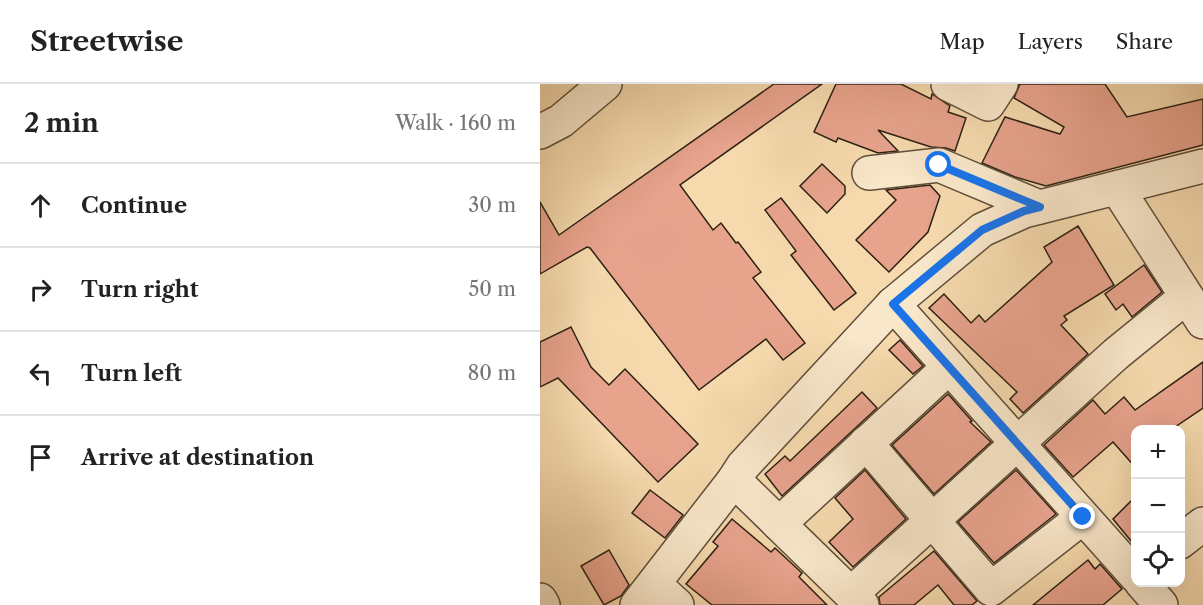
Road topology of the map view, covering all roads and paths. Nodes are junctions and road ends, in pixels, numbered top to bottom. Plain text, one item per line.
1 (605, 84) edge
2 (948, 84) edge
3 (1001, 84) edge
4 (540, 132) edge
5 (1203, 166) edge
6 (869, 173) dead end
7 (1117, 188) junction
8 (1040, 207) junction
9 (893, 304) junction
10 (1194, 309) edge
11 (949, 367) junction
12 (866, 443) junction
13 (1017, 443) junction
14 (734, 480) junction
15 (1083, 517) junction
16 (933, 520) junction
17 (779, 524) junction
18 (1203, 524) edge
19 (1185, 538) edge
20 (1131, 570) edge
21 (1145, 587) edge
22 (656, 598) edge
23 (540, 600) edge
24 (856, 600) edge
25 (543, 605) edge
26 (1161, 605) edge

1 - 4 street
2 - 3 street
5 - 7 street
6 - 8 street
7 - 8 street
7 - 10 street
8 - 9 street
9 - 11 street
9 - 14 street
10 - 13 street
11 - 12 street
11 - 13 street
12 - 16 street
12 - 17 street
13 - 15 street
13 - 16 street
14 - 17 street
14 - 22 street
15 - 16 street
15 - 20 street
16 - 24 street
17 - 24 street
18 - 19 street
21 - 26 street
23 - 25 street

